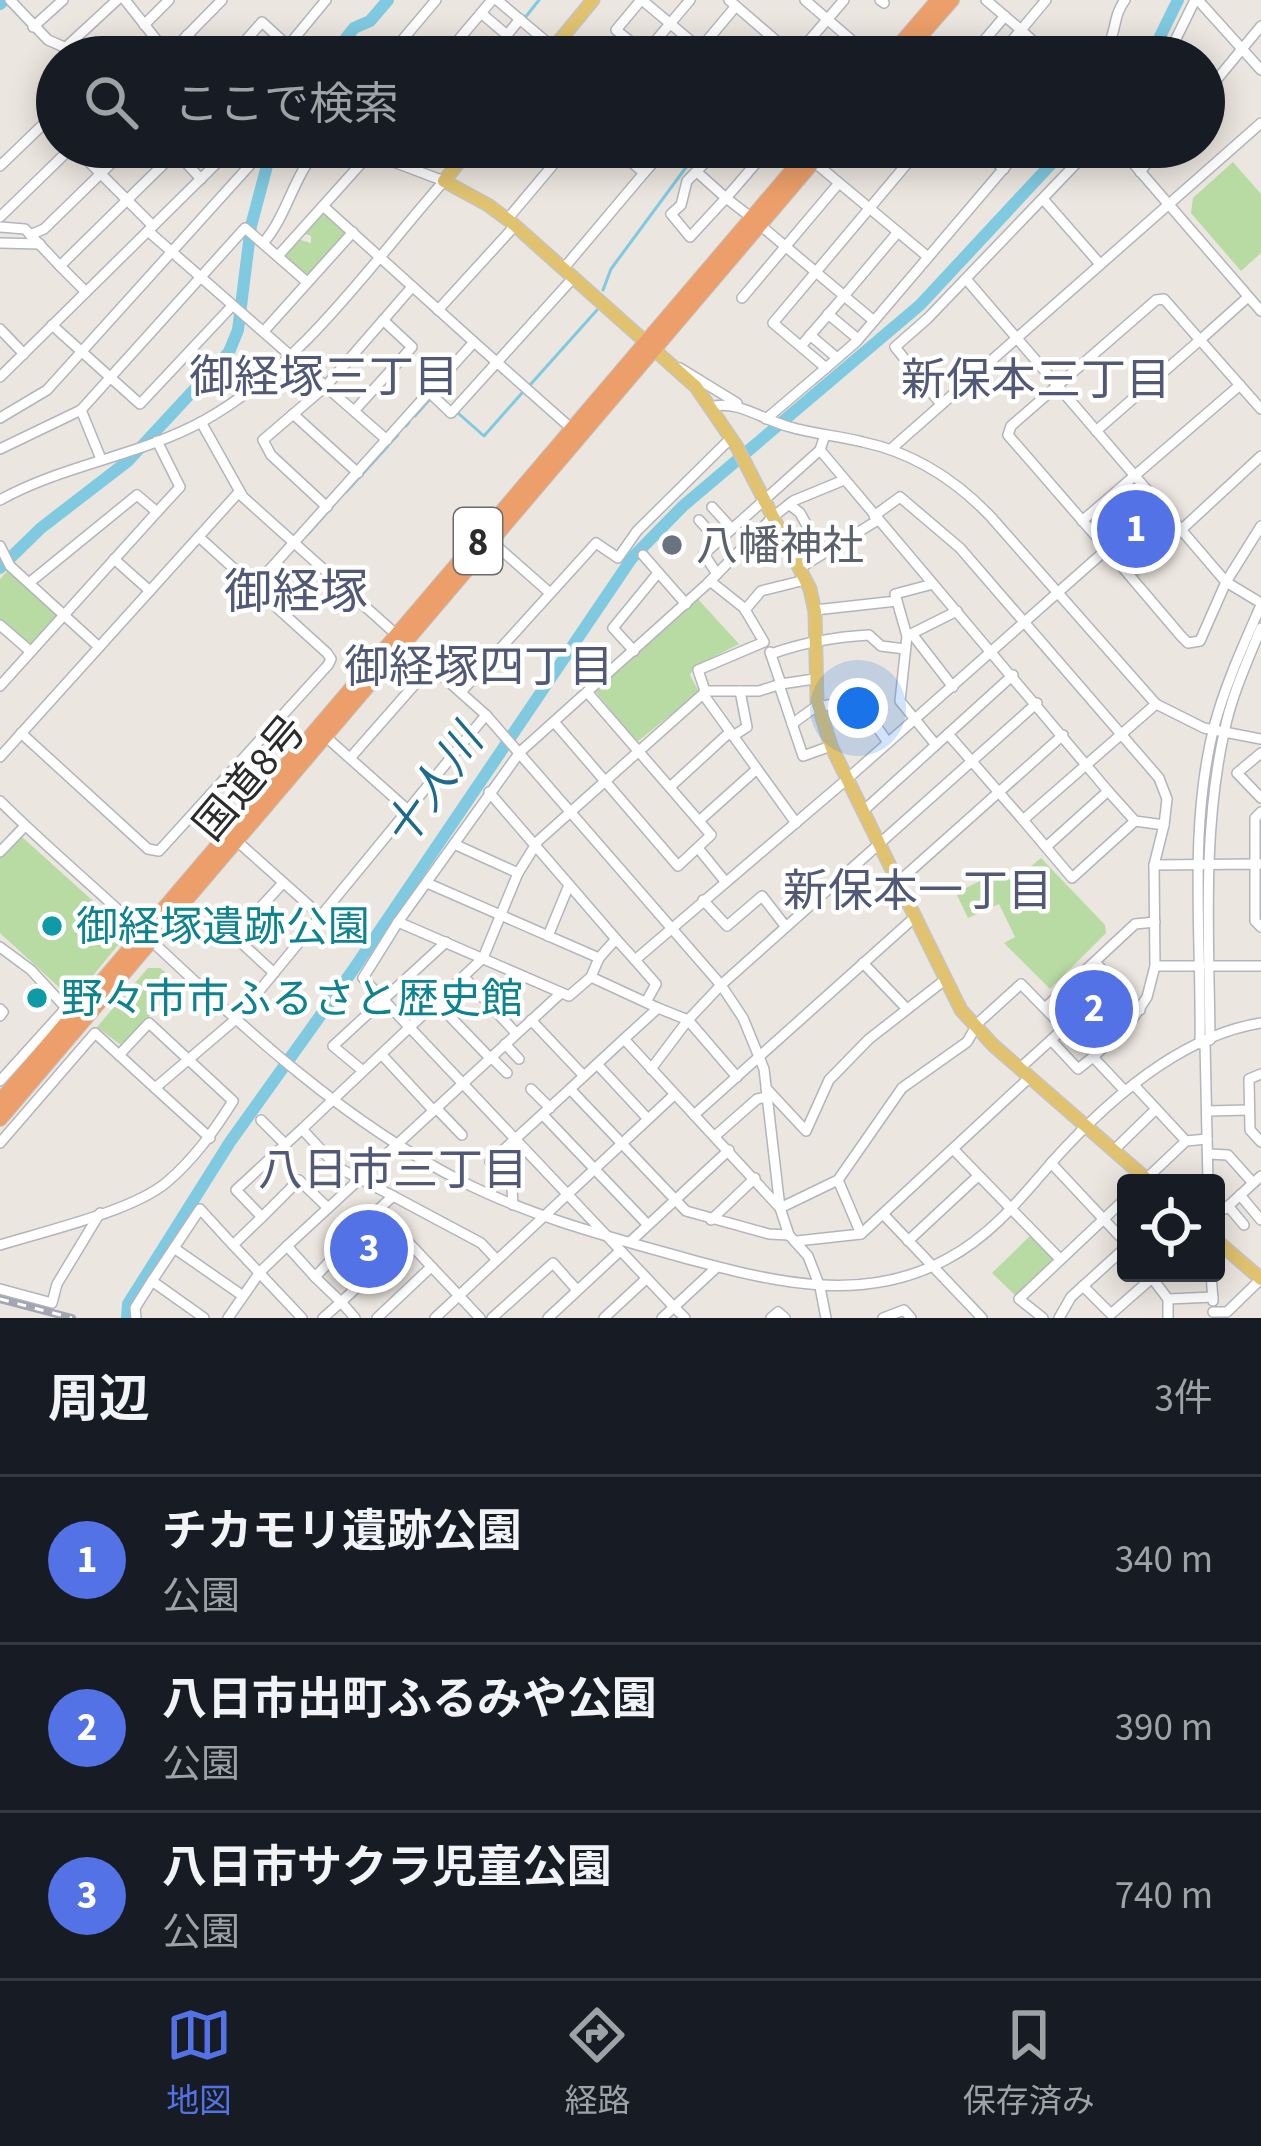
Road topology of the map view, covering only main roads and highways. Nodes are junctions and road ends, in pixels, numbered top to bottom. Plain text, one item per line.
1 (938, 0) edge
2 (952, 0) edge
3 (588, 2) edge
4 (562, 36) edge
5 (907, 36) edge
6 (920, 36) edge
7 (454, 168) edge
8 (795, 168) edge
9 (651, 346) junction
10 (401, 640) junction
11 (147, 938) junction
12 (0, 1101) edge
13 (0, 1119) edge
14 (1138, 1174) edge
15 (1225, 1248) edge
16 (1261, 1279) edge

1 - 5 highway
2 - 6 highway
3 - 4 main road
7 - 9 main road
8 - 9 highway, 国道8号 / 8
9 - 10 highway, 国道8号 / 8
9 - 10 highway, 国道8号 / 8
9 - 14 main road
10 - 11 highway, 国道8号 / 8
10 - 11 highway, 国道8号 / 8
11 - 12 highway, 国道8号 / 8
11 - 13 highway, 国道8号 / 8
15 - 16 main road

